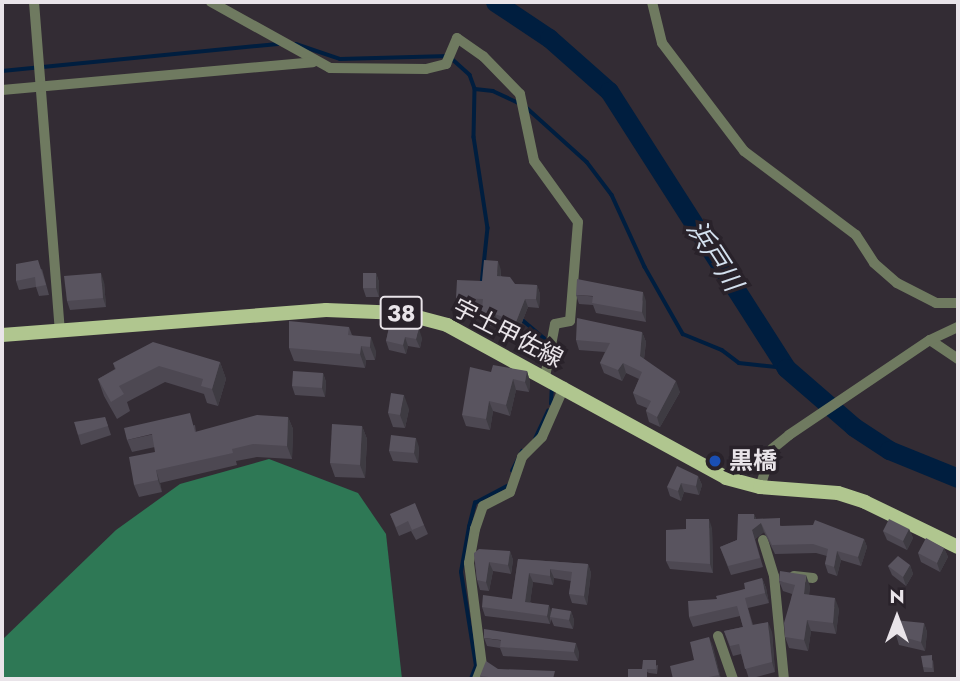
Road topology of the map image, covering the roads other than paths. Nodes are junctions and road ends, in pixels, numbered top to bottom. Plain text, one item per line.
1 (33, 2) edge
2 (211, 2) edge
3 (652, 2) edge
4 (315, 61) junction
5 (40, 87) junction
6 (2, 90) edge
7 (958, 303) edge
8 (958, 327) edge
9 (60, 331) junction
10 (2, 335) edge
11 (926, 343) junction
12 (958, 359) edge
13 (545, 377) junction
14 (564, 387) junction
15 (760, 487) junction
16 (763, 540) dead end
17 (958, 547) edge
18 (774, 573) junction
19 (813, 578) dead end
20 (719, 636) dead end
21 (477, 679) edge
22 (733, 679) edge
23 (784, 679) edge

1 - 5 street
2 - 4 street
3 - 7 street
4 - 5 street
4 - 13 street
5 - 6 street
5 - 9 street
8 - 11 street
9 - 10 main road, 宇土甲佐線 / 38
9 - 13 main road, 宇土甲佐線 / 38
11 - 12 street
11 - 15 street
13 - 14 main road, 宇土甲佐線 / 38
14 - 15 main road, 宇土甲佐線 / 38
14 - 21 street
15 - 17 main road, 宇土甲佐線 / 38
16 - 18 street
18 - 19 street
18 - 23 street
20 - 22 street

